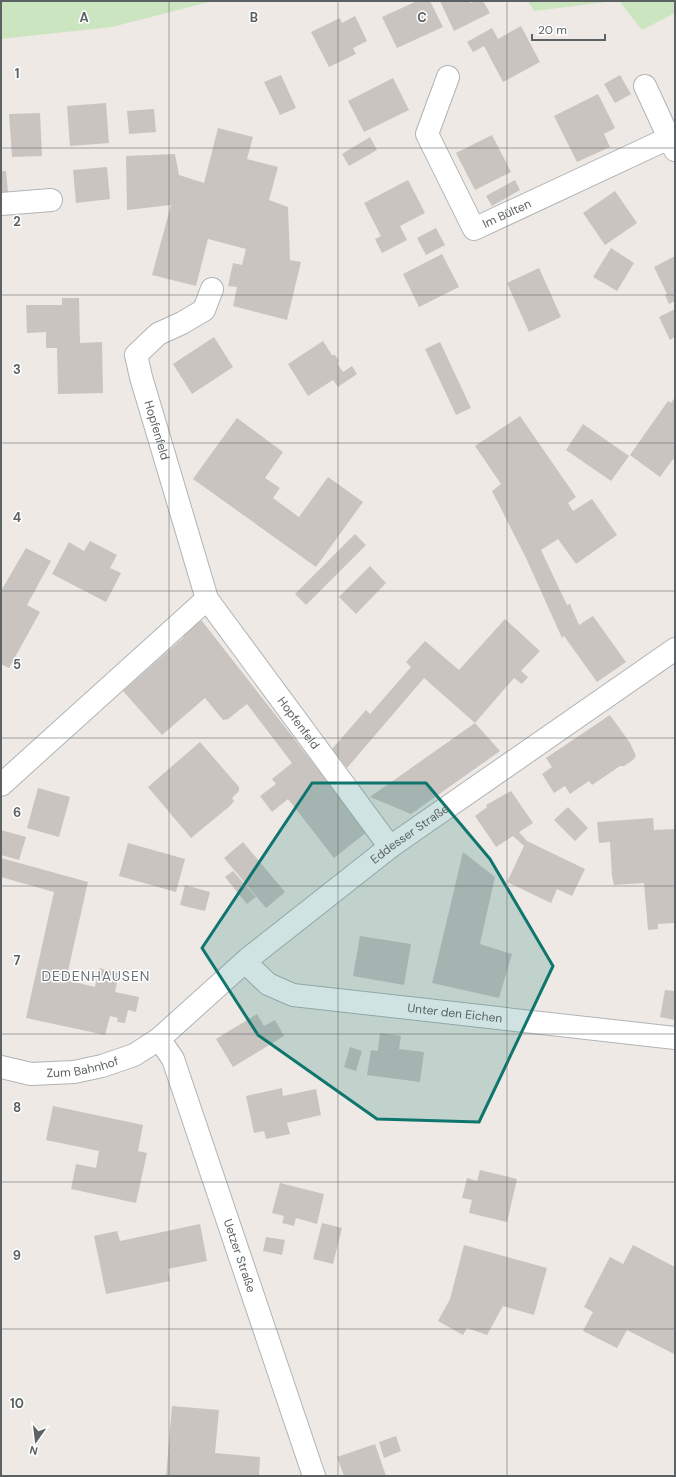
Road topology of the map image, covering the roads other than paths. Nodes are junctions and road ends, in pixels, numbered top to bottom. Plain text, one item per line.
1 (448, 77) dead end
2 (645, 86) dead end
3 (672, 144) edge
4 (51, 200) dead end
5 (1, 204) edge
6 (212, 289) dead end
7 (207, 599) junction
8 (675, 649) edge
9 (1, 786) edge
10 (390, 847) junction
11 (245, 962) junction
12 (675, 1038) edge
13 (159, 1039) junction
14 (1, 1067) edge
15 (314, 1476) edge

1 - 3 street, Im Bülten
2 - 3 street, Im Bülten
4 - 5 street
6 - 7 street, Hopfenfeld
7 - 9 street
7 - 10 street, Hopfenfeld
8 - 10 street, Eddesser Straße
10 - 11 street, Eddesser Straße
11 - 12 street, Unter den Eichen
11 - 13 street, Eddesser Straße
13 - 14 street, Zum Bahnhof
13 - 15 street, Uetzer Straße

